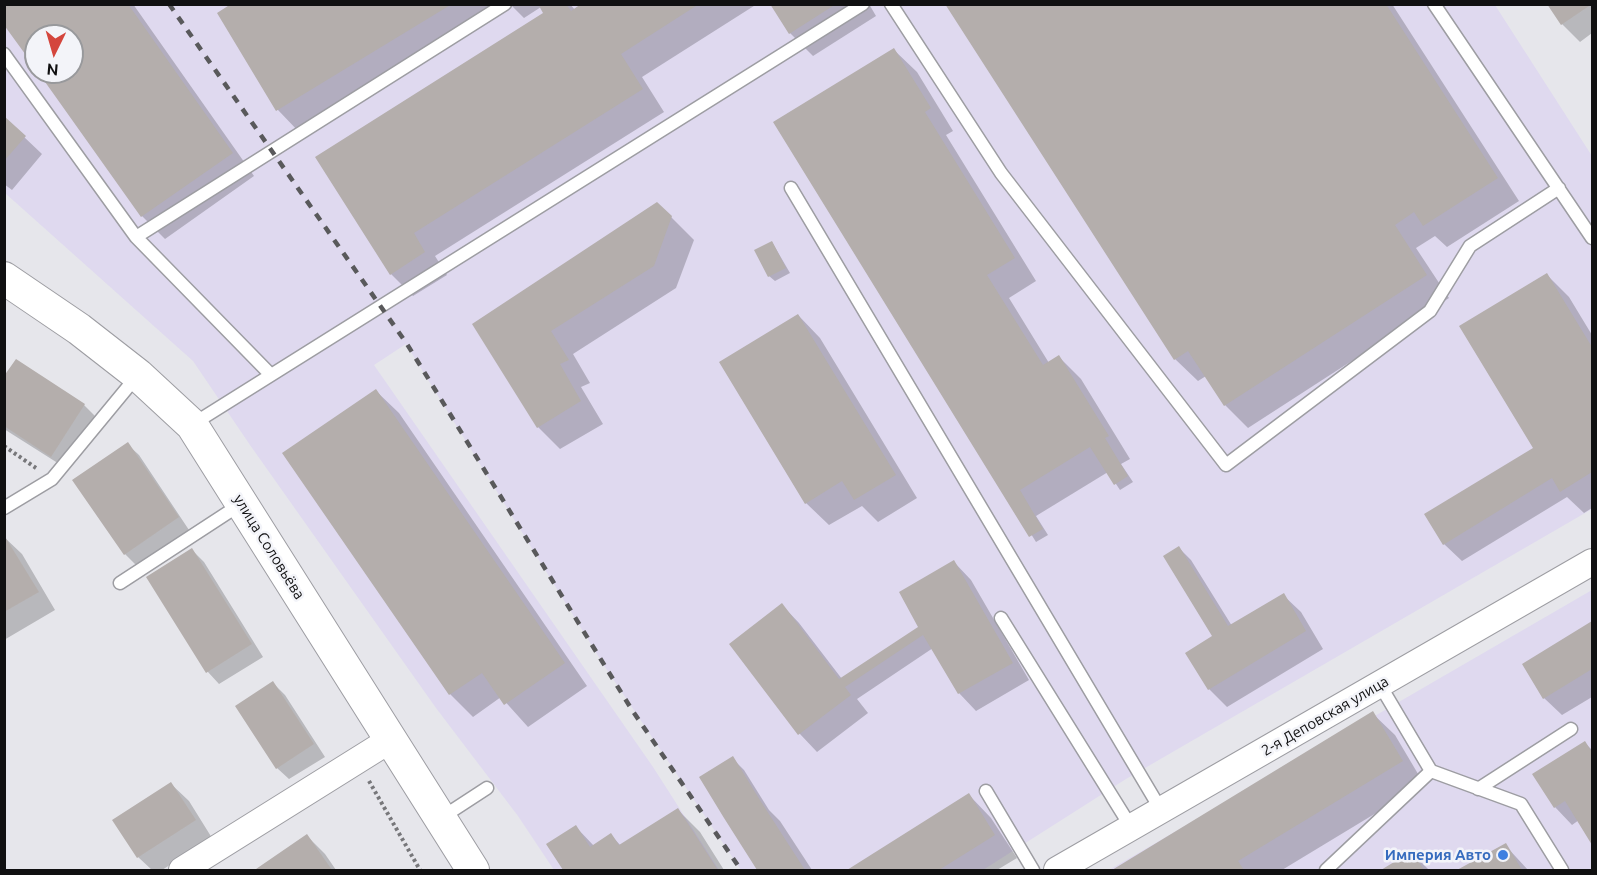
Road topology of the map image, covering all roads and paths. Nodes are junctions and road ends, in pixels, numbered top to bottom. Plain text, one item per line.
1 (505, 4) edge
2 (863, 4) edge
3 (891, 4) edge
4 (1434, 4) edge
5 (4, 54) edge
6 (791, 188) dead end
7 (1559, 188) junction
8 (136, 237) junction
9 (1593, 237) edge
10 (4, 278) edge
11 (138, 375) junction
12 (271, 375) junction
13 (192, 425) junction
14 (4, 446) edge
15 (52, 479) junction
16 (241, 504) junction
17 (4, 508) edge
18 (1593, 562) edge
19 (120, 583) dead end
20 (1001, 618) dead end
21 (1380, 685) junction
22 (1571, 729) dead end
23 (377, 747) junction
24 (1431, 771) junction
25 (488, 788) dead end
26 (1478, 789) junction
27 (986, 791) dead end
28 (1161, 810) junction
29 (440, 819) junction
30 (1131, 827) junction
31 (211, 863) edge
32 (182, 870) edge
33 (420, 870) edge
34 (473, 870) edge
35 (1033, 870) edge
36 (1057, 870) edge
37 (1326, 870) edge
38 (1562, 870) edge

1 - 8 lane
2 - 12 lane
3 - 7 lane
4 - 7 lane
5 - 8 lane
6 - 28 lane
7 - 9 lane
8 - 12 lane
10 - 11 street, улица Соловьёва
11 - 13 street, улица Соловьёва
11 - 15 lane
12 - 13 lane
13 - 16 street, улица Соловьёва
14 - 15 path
15 - 17 lane
16 - 19 lane
16 - 23 street, улица Соловьёва
18 - 21 street, 2-я Деповская улица
20 - 30 lane
21 - 24 lane
21 - 28 street, 2-я Деповская улица
22 - 26 lane
23 - 29 street, улица Соловьёва
23 - 31 street
23 - 33 path
24 - 26 lane
24 - 37 lane
25 - 29 lane
26 - 38 lane
27 - 35 lane
28 - 30 street, 2-я Деповская улица
29 - 34 street, улица Соловьёва
30 - 36 street, 2-я Деповская улица
31 - 32 street

